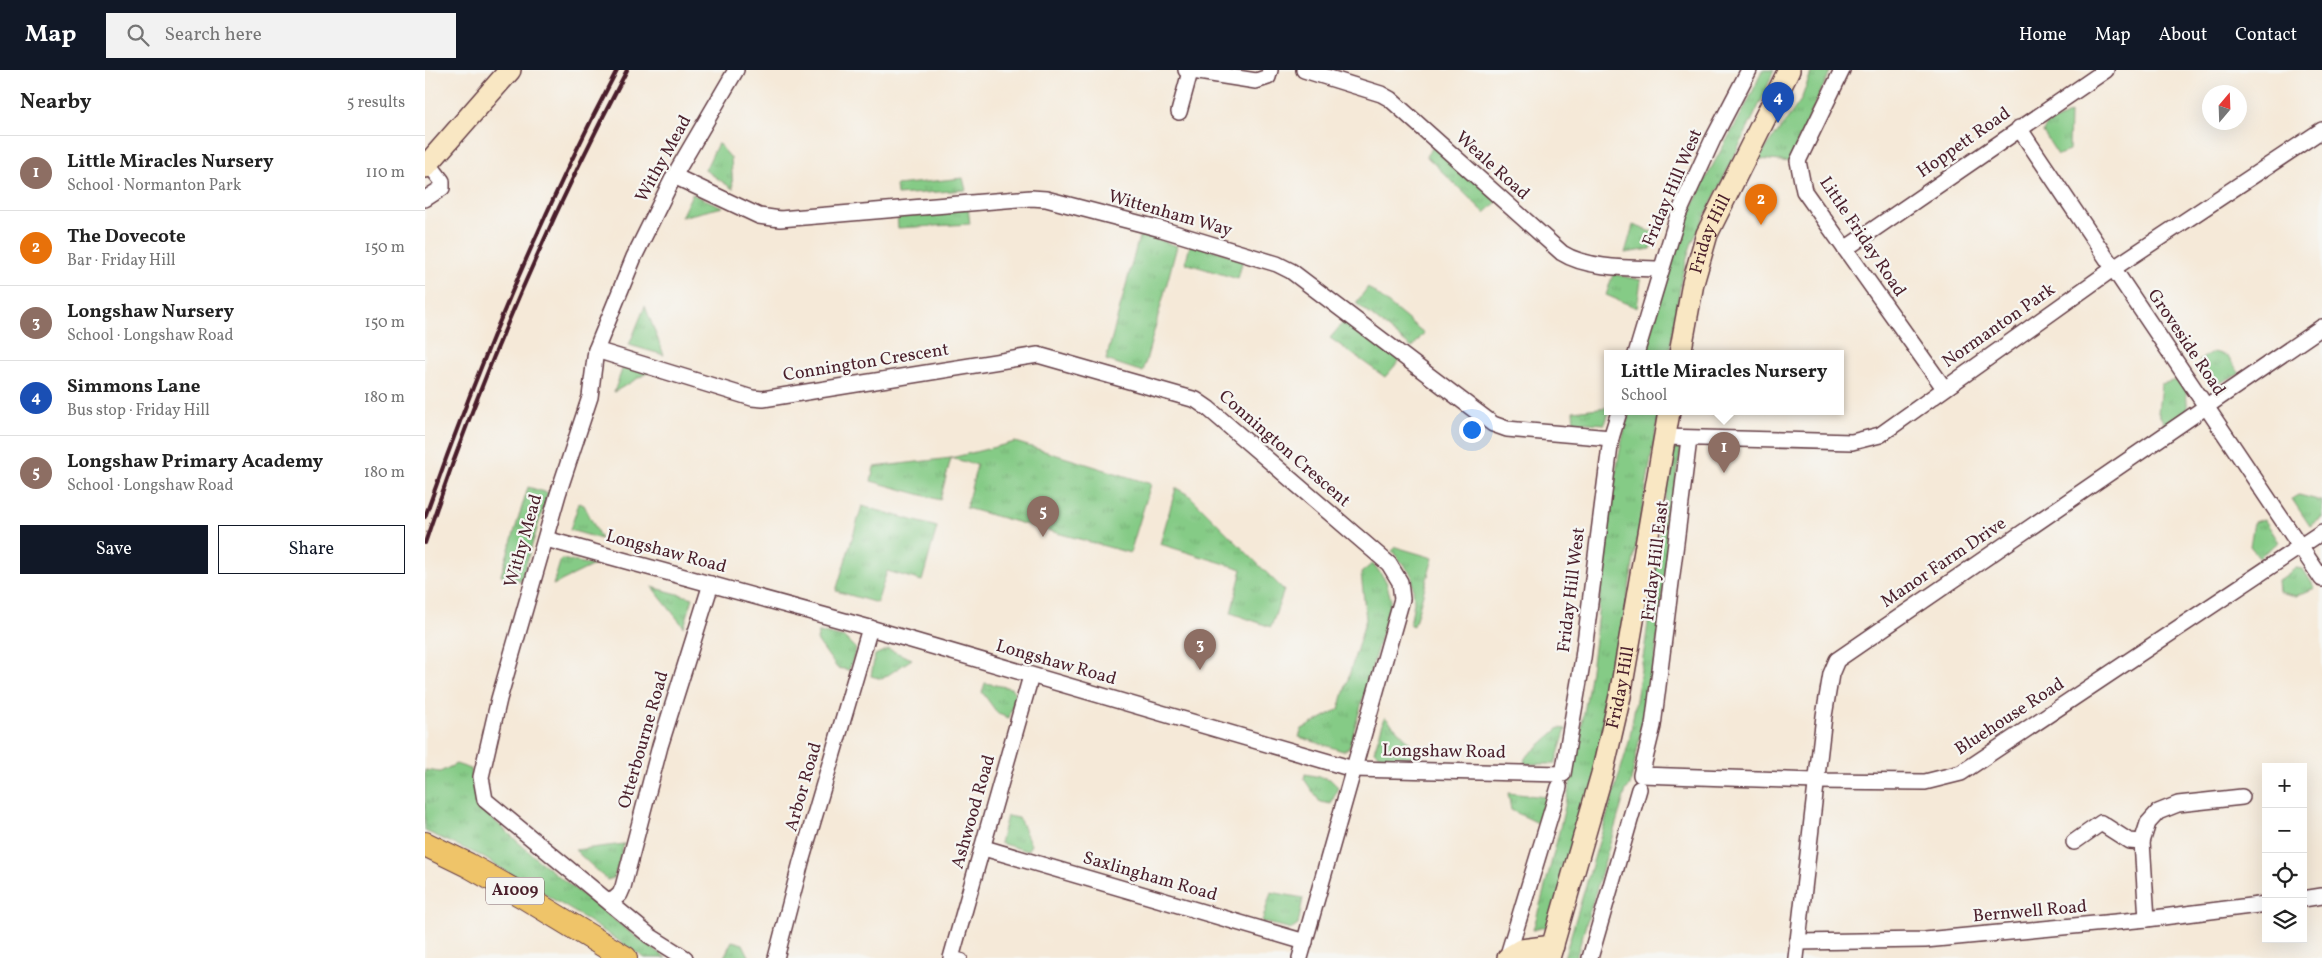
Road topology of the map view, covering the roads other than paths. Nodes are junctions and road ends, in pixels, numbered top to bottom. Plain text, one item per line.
1 (510, 70) edge
2 (736, 70) edge
3 (1270, 70) edge
4 (1305, 70) edge
5 (1749, 70) edge
6 (1789, 70) edge
7 (1842, 70) edge
8 (2106, 70) edge
9 (1188, 71) edge
10 (1179, 112) dead end
11 (2019, 128) junction
12 (2322, 130) edge
13 (427, 166) edge
14 (674, 176) junction
15 (425, 199) edge
16 (1845, 249) junction
17 (2113, 268) junction
18 (1660, 270) junction
19 (2322, 327) edge
20 (596, 350) junction
21 (1637, 350) edge
22 (1681, 350) edge
23 (1944, 388) junction
24 (2207, 408) junction
25 (1618, 415) edge
26 (1668, 415) edge
27 (1664, 437) junction
28 (1611, 438) junction
29 (1689, 439) junction
30 (2322, 532) edge
31 (546, 539) junction
32 (2300, 546) junction
33 (2322, 579) edge
34 (711, 584) junction
35 (870, 628) junction
36 (1031, 676) junction
37 (1353, 769) junction
38 (1561, 780) junction
39 (1640, 782) junction
40 (1815, 782) junction
41 (2242, 797) dead end
42 (2074, 842) dead end
43 (2142, 842) junction
44 (425, 844) edge
45 (984, 848) junction
46 (2322, 896) edge
47 (2307, 898) edge
48 (610, 903) junction
49 (2262, 905) edge
50 (2147, 919) junction
51 (1305, 942) junction
52 (1797, 942) junction
53 (1551, 952) edge
54 (956, 957) edge
55 (625, 958) edge
56 (685, 958) edge
57 (776, 958) edge
58 (1300, 958) edge
59 (1508, 958) edge
60 (1590, 958) edge
61 (1795, 958) edge

1 - 13 main road
2 - 14 street, Withy Mead
3 - 9 street
4 - 18 street, Weale Road
5 - 18 street, Friday Hill West
6 - 22 main road, Friday Hill
7 - 16 street, Little Friday Road
8 - 11 street, Hoppett Road
9 - 10 street
11 - 16 street, Hoppett Road
11 - 17 street, Groveside Road
12 - 17 street, Normanton Park
13 - 15 street
14 - 20 street, Withy Mead
14 - 28 street, Wittenham Way
16 - 23 street, Little Friday Road
17 - 23 street, Normanton Park
17 - 24 street, Groveside Road
18 - 21 street, Friday Hill West
19 - 24 street, Manor Farm Drive
20 - 31 street, Withy Mead
20 - 37 street, Connington Crescent
23 - 29 street, Normanton Park
24 - 32 street, Groveside Road
24 - 40 street, Manor Farm Drive
25 - 28 street, Friday Hill West
26 - 27 main road, Friday Hill
27 - 29 street, Normanton Park
27 - 53 main road, Friday Hill
28 - 38 street, Friday Hill West
29 - 39 street, Friday Hill East
30 - 32 street, Bluehouse Road
31 - 34 street, Longshaw Road
31 - 48 street, Withy Mead
32 - 33 street, Groveside Road
32 - 40 street, Bluehouse Road
34 - 35 street, Longshaw Road
34 - 48 street, Otterbourne Road
35 - 36 street, Longshaw Road
35 - 57 street, Arbor Road
36 - 37 street, Longshaw Road
36 - 45 street, Ashwood Road
37 - 38 street, Longshaw Road
37 - 51 street, Connington Crescent
38 - 59 street, Friday Hill West
39 - 40 street, Bluehouse Road
39 - 60 street, Friday Hill East
40 - 52 street, Manor Farm Drive
41 - 43 street
42 - 43 street
43 - 50 street
44 - 55 main road, A1009
45 - 51 street, Saxlingham Road
45 - 54 street, Ashwood Road
46 - 47 street
48 - 56 street, Withy Mead
49 - 50 street, Bernwell Road
50 - 52 street, Bernwell Road
51 - 58 street, Connington Crescent
52 - 61 street, Manor Farm Drive
53 - 59 main road

